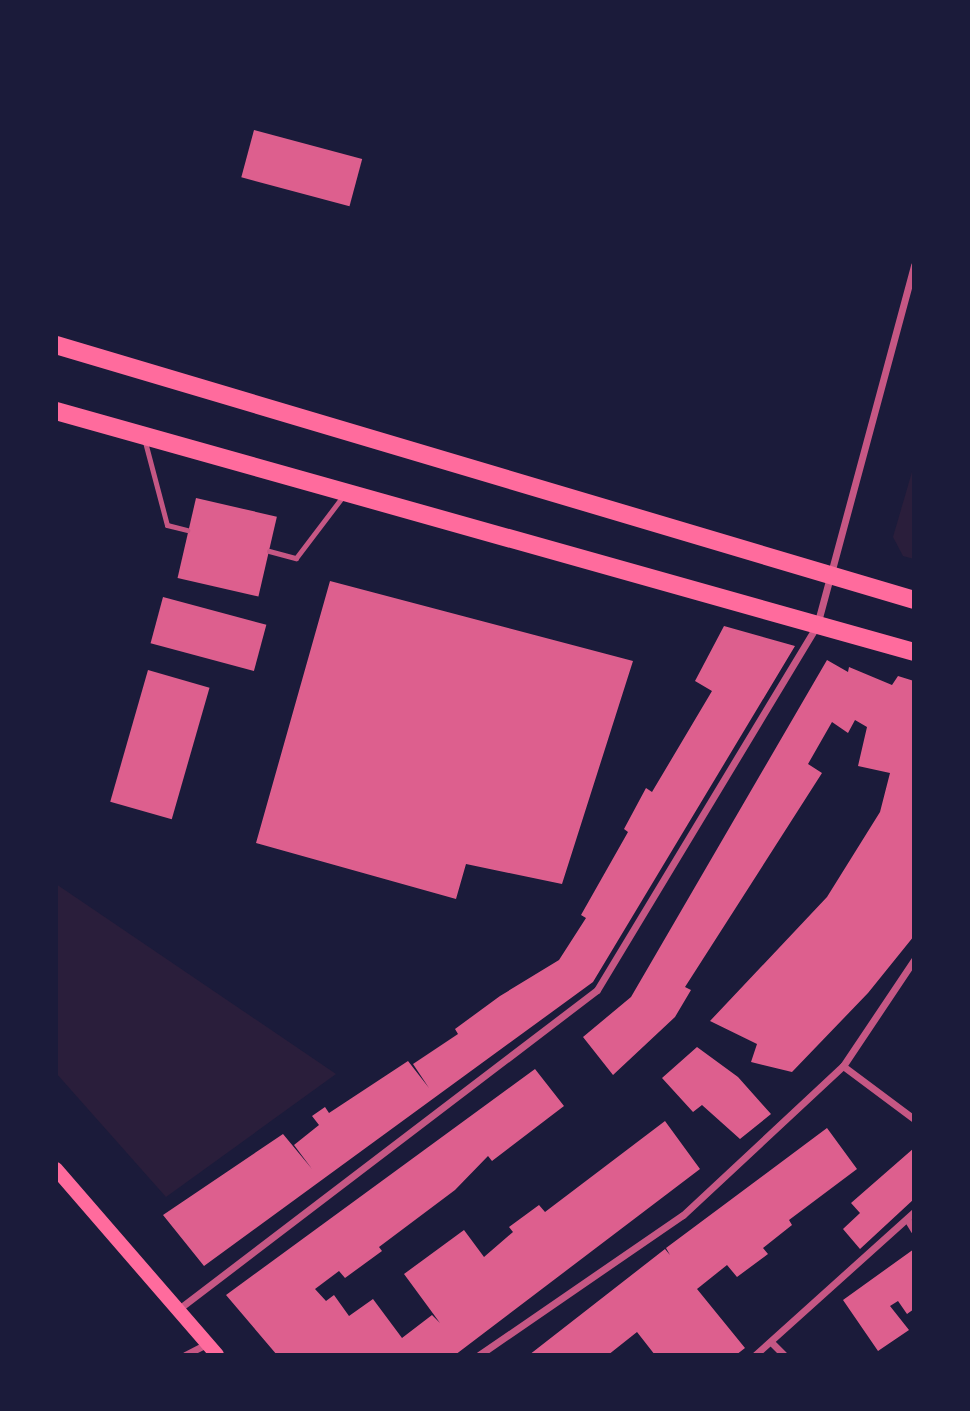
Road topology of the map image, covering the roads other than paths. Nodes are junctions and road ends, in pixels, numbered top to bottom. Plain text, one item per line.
1 (914, 265) edge
2 (56, 345) edge
3 (56, 411) edge
4 (143, 435) junction
5 (346, 492) junction
6 (187, 530) dead end
7 (269, 551) dead end
8 (829, 575) junction
9 (914, 600) edge
10 (817, 625) junction
11 (914, 652) edge
12 (914, 960) edge
13 (843, 1066) junction
14 (914, 1119) edge
15 (56, 1169) edge
16 (914, 1212) edge
17 (907, 1219) junction
18 (914, 1230) edge
19 (180, 1308) junction
20 (771, 1342) junction
21 (207, 1344) junction
22 (185, 1355) edge
23 (217, 1355) edge
24 (480, 1355) edge
25 (755, 1355) edge
26 (784, 1355) edge

1 - 8 street
2 - 8 main road
3 - 4 main road
4 - 5 main road
4 - 6 lane
5 - 7 lane
5 - 10 main road
8 - 9 main road
8 - 10 street
10 - 11 main road
10 - 19 street
12 - 13 street
13 - 14 street
13 - 24 street
15 - 19 main road
16 - 17 street
17 - 18 street
17 - 20 street
19 - 21 main road
20 - 25 street
20 - 26 street
21 - 22 street
21 - 23 main road

